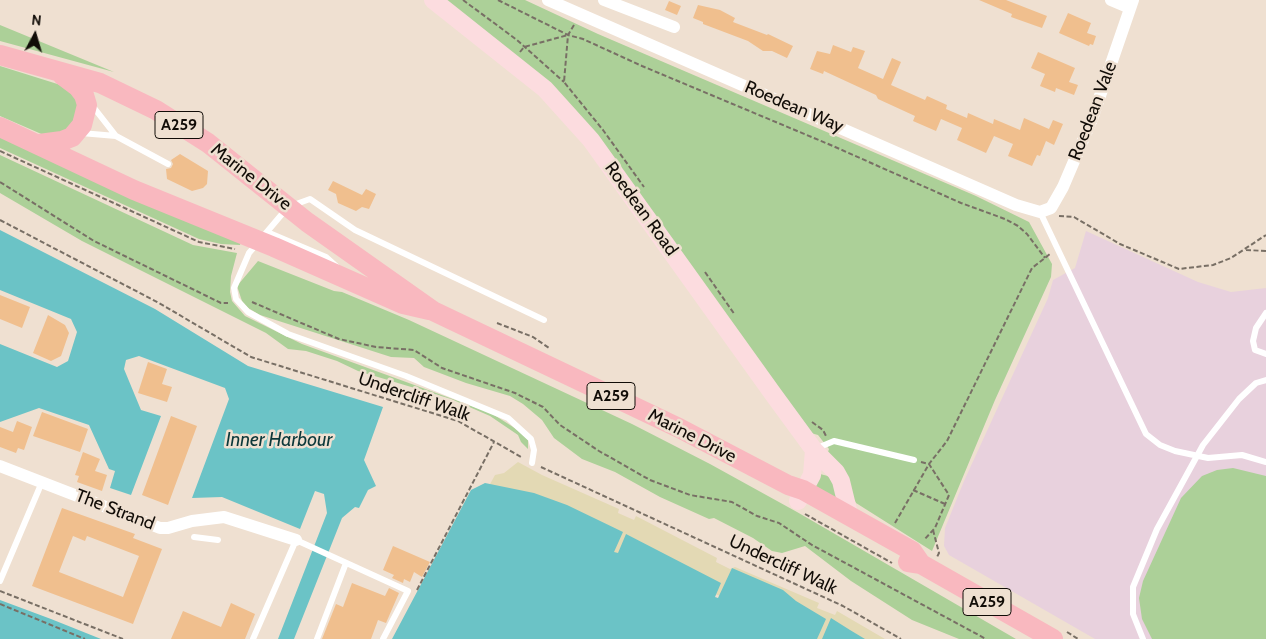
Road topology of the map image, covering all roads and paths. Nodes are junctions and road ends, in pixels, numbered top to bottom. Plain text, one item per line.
1 (433, 0) edge
2 (463, 0) edge
3 (498, 0) edge
4 (548, 0) edge
5 (604, 0) edge
6 (1112, 0) edge
7 (562, 3) edge
8 (1132, 4) edge
9 (580, 15) junction
10 (674, 27) dead end
11 (568, 34) junction
12 (524, 47) junction
13 (0, 55) edge
14 (513, 62) junction
15 (54, 69) junction
16 (564, 82) junction
17 (84, 95) junction
18 (0, 127) edge
19 (77, 133) junction
20 (116, 136) junction
21 (39, 144) junction
22 (0, 151) edge
23 (168, 164) dead end
24 (644, 188) dead end
25 (288, 207) junction
26 (1040, 212) junction
27 (0, 220) edge
28 (1266, 235) edge
29 (259, 242) junction
30 (1058, 249) junction
31 (1246, 250) junction
32 (1266, 251) edge
33 (1045, 258) junction
34 (700, 265) dead end
35 (433, 310) junction
36 (1266, 313) edge
37 (738, 318) dead end
38 (544, 320) dead end
39 (492, 322) dead end
40 (554, 351) dead end
41 (1266, 354) edge
42 (1265, 378) edge
43 (809, 420) dead end
44 (494, 442) junction
45 (821, 446) junction
46 (1196, 455) junction
47 (914, 460) joint
48 (1266, 462) edge
49 (532, 463) junction
50 (929, 464) junction
51 (0, 466) edge
52 (42, 482) junction
53 (913, 490) junction
54 (797, 496) junction
55 (946, 505) junction
56 (849, 514) junction
57 (889, 528) dead end
58 (933, 530) junction
59 (194, 537) dead end
60 (218, 540) dead end
61 (300, 542) junction
62 (922, 543) dead end
63 (926, 559) junction
64 (346, 563) junction
65 (899, 567) dead end
66 (0, 580) edge
67 (0, 591) edge
68 (414, 594) dead end
69 (0, 604) edge
70 (1058, 635) edge
71 (85, 639) edge
72 (123, 639) edge
73 (253, 639) edge
74 (317, 639) edge
75 (383, 639) edge
76 (902, 639) edge
77 (1078, 639) edge
78 (1143, 639) edge

1 - 14 main road, Roedean Road
2 - 12 path
3 - 11 path
4 - 7 street, Roedean Way
5 - 10 street
6 - 8 street
7 - 9 street, Roedean Way
8 - 26 street, Roedean Vale
9 - 11 path
9 - 26 street, Roedean Way
11 - 12 path
11 - 16 path
11 - 33 path
12 - 14 path
12 - 16 path
13 - 15 main road, Marine Drive / A259
14 - 45 main road, Roedean Road
15 - 17 main road, Marine Drive / A259
15 - 25 main road, Marine Drive / A259
16 - 24 path
17 - 19 main road
17 - 20 lane
18 - 21 main road, Marine Drive / A259
19 - 20 lane
19 - 21 main road
20 - 23 lane
21 - 29 main road, Marine Drive / A259
22 - 29 path
25 - 29 lane
25 - 35 main road, Marine Drive / A259
25 - 38 lane
26 - 30 lane
26 - 31 path
27 - 44 path, Undercliff Walk
28 - 31 path
29 - 35 main road, Marine Drive / A259
29 - 49 lane
30 - 33 path
30 - 46 lane
31 - 32 path
33 - 50 path
34 - 37 path
35 - 54 main road, Marine Drive / A259
36 - 41 lane
39 - 40 path
42 - 46 lane
43 - 45 path
44 - 49 path, Undercliff Walk
44 - 68 path
45 - 47 lane
45 - 54 main road
45 - 56 main road, Roedean Road
46 - 48 lane
46 - 78 lane
47 - 50 path
49 - 76 path, Undercliff Walk
50 - 53 path
50 - 55 path
51 - 52 street, The Strand
52 - 61 street, The Strand
52 - 66 lane
53 - 55 path
53 - 57 path
54 - 56 main road, Marine Drive / A259
54 - 63 main road, Marine Drive / A259
54 - 65 path
55 - 58 path
56 - 63 main road, Marine Drive / A259
58 - 62 path
58 - 63 path
59 - 60 lane
61 - 64 lane, The Strand
61 - 73 lane
63 - 70 main road, Marine Drive / A259
64 - 74 lane
64 - 75 lane, The Strand
67 - 72 path
69 - 71 path
70 - 77 path

